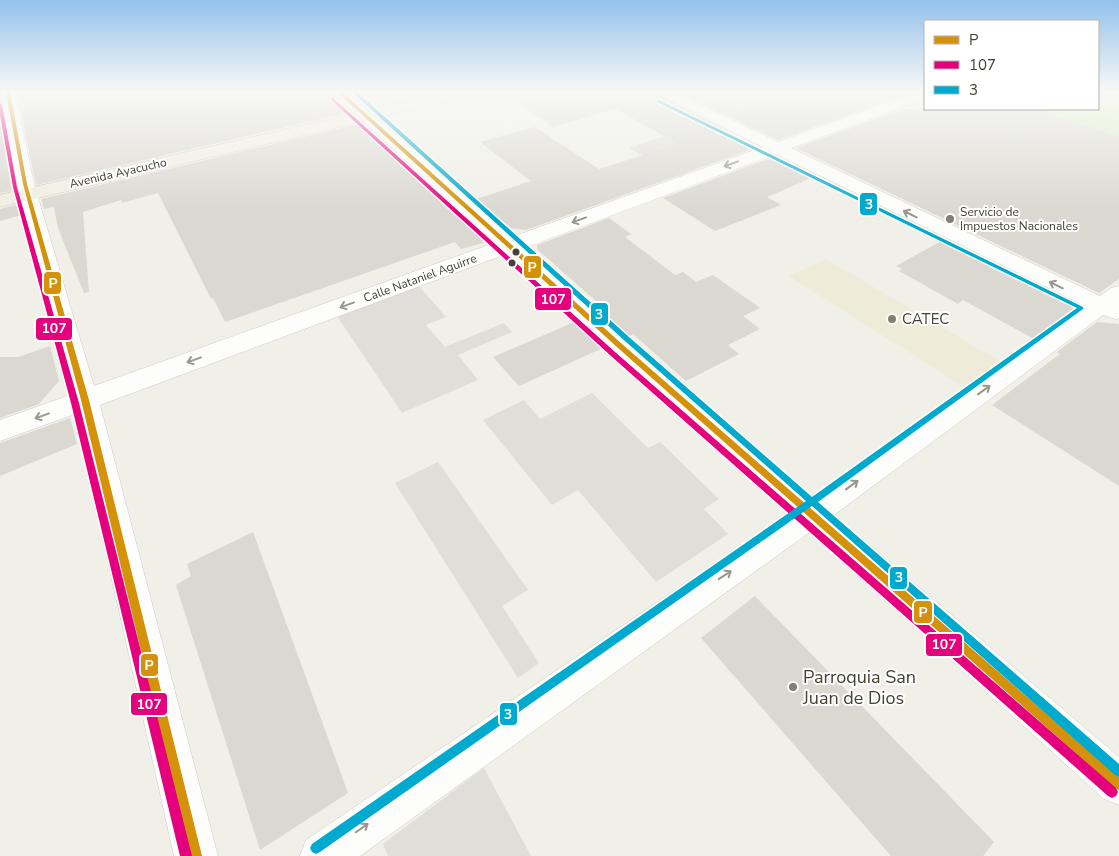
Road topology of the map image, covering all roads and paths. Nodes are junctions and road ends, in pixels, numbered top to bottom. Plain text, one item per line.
1 (15, 132) edge
2 (274, 132) edge
3 (383, 132) edge
4 (743, 132) edge
5 (820, 132) edge
6 (775, 148) junction
7 (26, 189) junction
8 (0, 190) edge
9 (0, 201) edge
10 (508, 246) junction
11 (1113, 304) edge
12 (85, 400) junction
13 (0, 431) edge
14 (812, 514) junction
15 (1119, 784) edge
16 (196, 856) edge
17 (322, 856) edge

1 - 7 street
2 - 7 main road, Avenida Ayacucho
3 - 10 street
4 - 6 street
5 - 6 street, Calle Nataniel Aguirre
6 -> 10 street, Calle Nataniel Aguirre
11 -> 6 street
7 - 8 main road, Avenida Ayacucho
7 - 9 main road, Avenida Ayacucho
7 - 12 street
10 -> 12 street, Calle Nataniel Aguirre
10 - 14 street
14 -> 11 street
12 -> 13 street, Calle Nataniel Aguirre
12 - 16 street
14 - 15 street
17 -> 14 street

